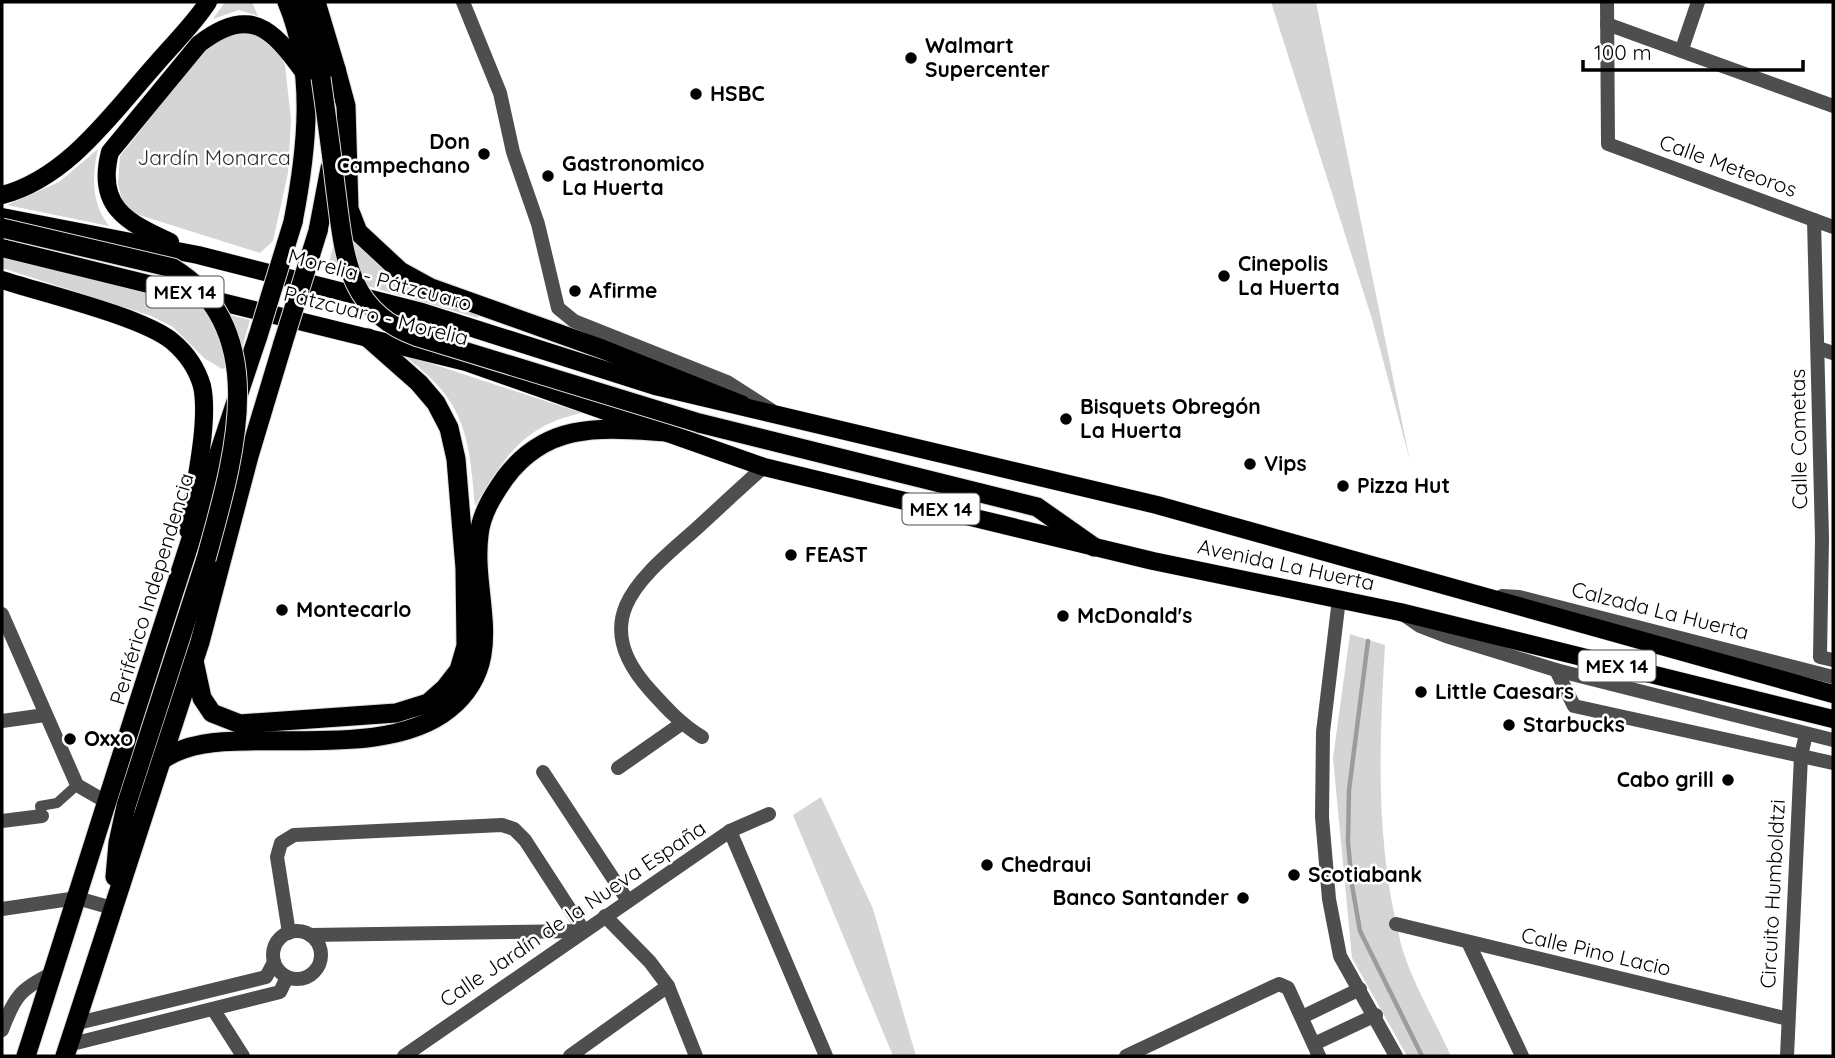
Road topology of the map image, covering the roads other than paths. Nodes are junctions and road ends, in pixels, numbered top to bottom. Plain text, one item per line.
1 (208, 2) edge
2 (287, 2) edge
3 (300, 2) edge
4 (316, 2) edge
5 (463, 2) edge
6 (1607, 2) edge
7 (1698, 2) edge
8 (1607, 24) junction
9 (1682, 49) junction
10 (320, 73) junction
11 (1833, 106) edge
12 (2, 195) edge
13 (2, 217) edge
14 (1814, 220) junction
15 (1833, 227) edge
16 (2, 228) edge
17 (2, 248) edge
18 (198, 255) junction
19 (2, 280) edge
20 (368, 338) junction
21 (1818, 348) junction
22 (1833, 353) edge
23 (742, 405) junction
24 (777, 414) junction
25 (668, 432) junction
26 (731, 454) joint
27 (764, 467) junction
28 (1827, 540) edge
29 (1094, 547) junction
30 (184, 555) junction
31 (1474, 595) junction
32 (1339, 599) junction
33 (1400, 612) junction
34 (2, 614) edge
35 (1827, 658) edge
36 (194, 661) junction
37 (1556, 670) junction
38 (1833, 677) edge
39 (1833, 694) edge
40 (45, 715) junction
41 (1833, 719) edge
42 (2, 721) edge
43 (681, 724) junction
44 (1806, 734) junction
45 (702, 737) dead end
46 (1833, 740) edge
47 (1801, 756) junction
48 (162, 760) junction
49 (1833, 763) edge
50 (618, 768) dead end
51 (543, 772) dead end
52 (77, 785) junction
53 (108, 803) junction
54 (769, 814) dead end
55 (42, 816) joint
56 (2, 821) edge
57 (730, 831) junction
58 (77, 898) junction
59 (628, 901) junction
60 (114, 902) junction
61 (2, 909) edge
62 (606, 916) junction
63 (1396, 925) dead end
64 (584, 931) junction
65 (289, 933) junction
66 (310, 935) junction
67 (1469, 944) junction
68 (274, 962) junction
69 (53, 973) junction
70 (287, 977) junction
71 (668, 986) junction
72 (1360, 989) junction
73 (185, 997) junction
74 (214, 1009) junction
75 (190, 1015) junction
76 (1376, 1015) junction
77 (1302, 1017) junction
78 (1788, 1019) junction
79 (78, 1023) junction
80 (2, 1030) edge
81 (1317, 1050) edge
82 (66, 1051) edge
83 (26, 1056) edge
84 (243, 1056) edge
85 (404, 1056) edge
86 (570, 1056) edge
87 (696, 1056) edge
88 (826, 1056) edge
89 (1126, 1056) edge
90 (1396, 1056) edge
91 (1522, 1056) edge
92 (1787, 1056) edge

1 - 12 main road
2 - 10 highway
3 - 10 highway
4 - 10 highway
5 - 24 street
6 - 8 street
7 - 9 street
8 - 9 street
8 - 14 street, Calle Meteoros
9 - 11 street
10 - 18 main road
10 - 23 highway
10 - 29 highway, bridge
10 - 30 highway, Periférico Independencia, bridge
10 - 36 highway, bridge
13 - 18 main road, Morelia - Pátzcuaro / MEX 14
14 - 15 street, Calle Meteoros
14 - 21 street, Calle Cometas
16 - 60 highway, bridge
17 - 20 main road, Pátzcuaro - Morelia / MEX 14
18 - 23 main road, Morelia - Pátzcuaro / MEX 14
19 - 30 main road
20 - 25 main road, Pátzcuaro - Morelia / MEX 14
20 - 36 highway
21 - 22 street
21 - 28 street, Calle Cometas
23 - 24 main road, Avenida La Huerta / MEX 14
24 - 31 main road, Avenida La Huerta / MEX 14
25 - 26 main road, Pátzcuaro - Morelia / MEX 14
25 - 48 highway
26 - 27 main road, Avenida La Huerta / MEX 14
27 - 29 main road, Avenida La Huerta / MEX 14
27 - 43 street
28 - 35 street, Calle Cometas
29 - 32 main road, Avenida La Huerta / MEX 14
30 - 53 highway, Periférico Independencia
31 - 38 street, Calzada La Huerta
31 - 39 main road, Avenida La Huerta / MEX 14
32 - 33 main road, Avenida La Huerta / MEX 14
32 - 72 street
33 - 37 street
33 - 41 main road, Avenida La Huerta / MEX 14
34 - 40 street
36 - 48 highway
37 - 44 street
37 - 47 street
40 - 42 street
40 - 52 street
43 - 45 street
43 - 50 street
44 - 46 street
44 - 47 street, Circuito Humboldtzi
47 - 49 street
47 - 78 street, Circuito Humboldtzi
48 - 60 highway
51 - 59 street
52 - 53 street
52 - 55 street
53 - 58 highway, Periférico Independencia
54 - 57 street, Calle Jardín de la Nueva España
55 - 56 street
57 - 59 street, Calle Jardín de la Nueva España
57 - 88 street
58 - 60 street
58 - 61 street
58 - 69 highway, Periférico Independencia
59 - 62 street, Calle Jardín de la Nueva España
60 - 79 highway
62 - 64 street, Calle Jardín de la Nueva España
62 - 71 street
63 - 67 street, Calle Pino Lacio
64 - 65 street
64 - 66 street
64 - 85 street, Calle Jardín de la Nueva España
65 - 66 street
65 - 68 street
66 - 70 street
67 - 78 street, Calle Pino Lacio
67 - 91 street
68 - 70 street
68 - 73 street
69 - 80 street
69 - 83 highway, Periférico Independencia
70 - 74 street
71 - 86 street
71 - 87 street
72 - 76 street
72 - 77 street
73 - 75 street
73 - 79 street
74 - 75 street
74 - 84 street
75 - 82 street
76 - 81 street
76 - 90 street
77 - 81 street
77 - 89 street
78 - 92 street, Circuito Humboldtzi
79 - 82 highway

